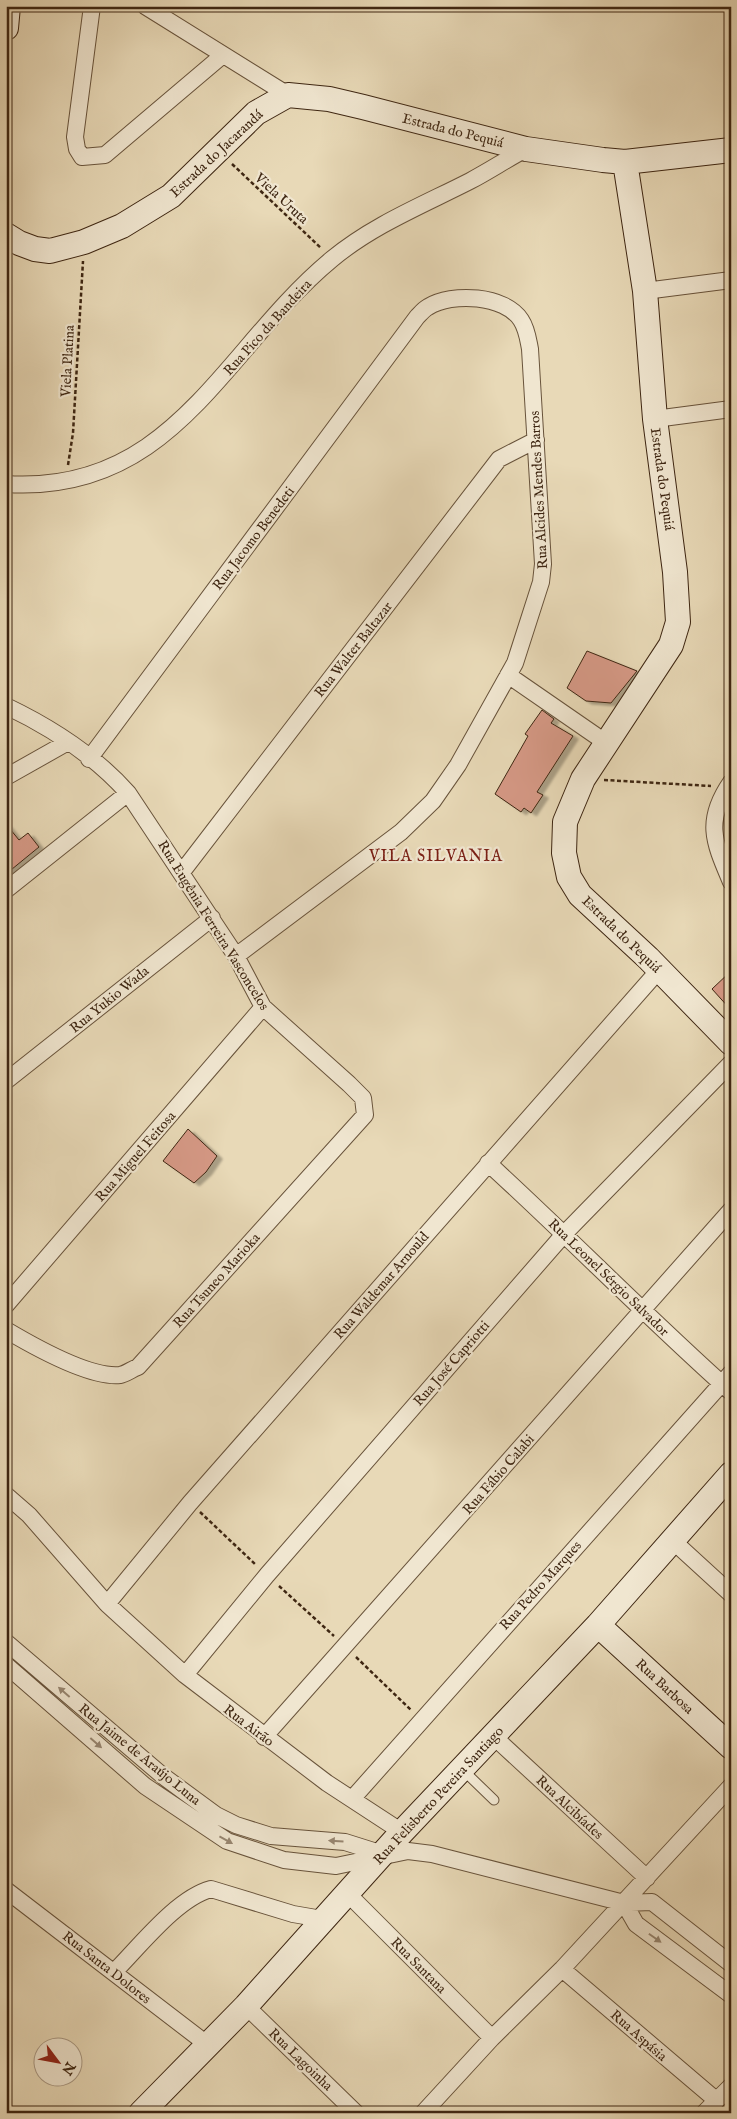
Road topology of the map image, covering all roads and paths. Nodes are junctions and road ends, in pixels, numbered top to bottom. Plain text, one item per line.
1 (8, 6) edge
2 (92, 6) edge
3 (145, 6) edge
4 (6, 28) edge
5 (224, 55) junction
6 (288, 95) junction
7 (526, 149) junction
8 (731, 150) edge
9 (218, 152) junction
10 (625, 162) junction
11 (6, 235) edge
12 (84, 242) junction
13 (333, 258) junction
14 (731, 280) edge
15 (646, 291) junction
16 (417, 318) joint
17 (731, 409) edge
18 (655, 419) junction
19 (536, 440) junction
20 (66, 481) junction
21 (6, 484) edge
22 (508, 676) junction
23 (6, 706) edge
24 (68, 742) junction
25 (605, 742) junction
26 (89, 759) junction
27 (6, 777) edge
28 (583, 779) junction
29 (729, 784) edge
30 (128, 794) junction
31 (182, 872) junction
32 (731, 882) edge
33 (6, 890) edge
34 (212, 918) junction
35 (236, 956) junction
36 (659, 970) junction
37 (263, 1008) junction
38 (731, 1044) edge
39 (731, 1063) edge
40 (6, 1081) edge
41 (349, 1084) joint
42 (488, 1163) junction
43 (731, 1210) edge
44 (565, 1233) junction
45 (6, 1305) edge
46 (642, 1310) junction
47 (6, 1330) edge
48 (727, 1383) edge
49 (731, 1474) edge
50 (6, 1495) edge
51 (672, 1540) junction
52 (731, 1594) edge
53 (107, 1604) junction
54 (598, 1625) junction
55 (6, 1642) edge
56 (346, 1647) junction
57 (6, 1666) edge
58 (185, 1675) junction
59 (420, 1719) junction
60 (493, 1736) junction
61 (264, 1737) junction
62 (731, 1747) edge
63 (462, 1769) junction
64 (731, 1786) edge
65 (352, 1799) junction
66 (494, 1800) dead end
67 (402, 1832) junction
68 (383, 1854) junction
69 (648, 1878) junction
70 (6, 1890) edge
71 (347, 1893) junction
72 (624, 1903) junction
73 (322, 1919) junction
74 (731, 1964) edge
75 (562, 1969) junction
76 (114, 1972) junction
77 (731, 1995) edge
78 (246, 2006) junction
79 (492, 2038) junction
80 (208, 2045) junction
81 (731, 2086) edge
82 (716, 2100) junction
83 (141, 2113) edge
84 (356, 2113) edge
85 (423, 2113) edge
86 (704, 2113) edge

1 - 4 main road
2 - 5 street
3 - 5 street
5 - 6 street
6 - 7 main road, Estrada do Pequiá
6 - 9 main road, Estrada do Jacarandá
7 - 10 main road, Estrada do Pequiá
7 - 13 street, Rua Pico da Bandeira
8 - 10 main road
9 - 12 main road, Estrada do Jacarandá
9 - 13 path, Viela Uruta
10 - 15 main road, Estrada do Pequiá
11 - 12 main road, Estrada do Jacarandá
12 - 20 path, Viela Platina
13 - 20 street, Rua Pico da Bandeira
14 - 15 street
15 - 18 main road, Estrada do Pequiá
16 - 19 street, Rua Alcides Mendes Barros
16 - 26 street, Rua Jacomo Benedeti
17 - 18 street
18 - 25 main road, Estrada do Pequiá
19 - 22 street, Rua Alcides Mendes Barros
19 - 31 street, Rua Walter Baltazar
20 - 21 street, Rua Pico da Bandeira
22 - 25 street
22 - 35 street, Rua Alcides Mendes Barros
23 - 24 street, Rua Eugênia Ferreira Vasconcelos
24 - 26 street, Rua Eugênia Ferreira Vasconcelos
24 - 27 street
25 - 28 main road, Estrada do Pequiá
26 - 30 street, Rua Eugênia Ferreira Vasconcelos
28 - 29 path
28 - 36 main road, Estrada do Pequiá
29 - 32 street
30 - 31 street, Rua Eugênia Ferreira Vasconcelos
30 - 33 street
31 - 34 street, Rua Eugênia Ferreira Vasconcelos
34 - 35 street, Rua Eugênia Ferreira Vasconcelos
34 - 40 street, Rua Yukio Wada
35 - 37 street, Rua Eugênia Ferreira Vasconcelos
36 - 38 main road, Estrada do Pequiá
36 - 42 street, Rua Waldemar Arnould
37 - 41 street, Rua Eugênia Ferreira Vasconcelos
37 - 45 street, Rua Miguel Feitosa
39 - 44 street, Rua José Capriotti
41 - 47 street, Rua Tsuneo Marioka
42 - 44 street, Rua Leonel Sérgio Salvador
42 - 53 street, Rua Waldemar Arnould
43 - 46 street, Rua Fábio Calabi
44 - 46 street, Rua Leonel Sérgio Salvador
44 - 58 street, Rua José Capriotti
46 - 48 street, Rua Leonel Sérgio Salvador
46 - 56 street, Rua Fábio Calabi
48 - 59 street, Rua Pedro Marques
49 - 51 main road, Rua Felisberto Pereira Santiago
50 - 53 street, Rua Airão
51 - 52 street
51 - 54 main road, Rua Felisberto Pereira Santiago
53 - 58 street, Rua Airão
54 - 60 main road, Rua Felisberto Pereira Santiago
54 - 62 main road, Rua Barbosa
68 -> 55 street, Rua Jaime de Araújo Luna
56 - 59 path
56 - 61 street, Rua Fábio Calabi
57 -> 68 street, Rua Jaime de Araújo Luna
58 - 61 street, Rua Airão
59 - 65 street, Rua Pedro Marques
60 - 63 main road, Rua Felisberto Pereira Santiago
60 - 69 street, Rua Alcibíades
61 - 65 street, Rua Airão
63 - 66 lane
63 - 67 main road, Rua Felisberto Pereira Santiago
64 - 69 street
65 - 67 street, Rua Airão
67 - 68 main road, Rua Felisberto Pereira Santiago
68 - 71 main road, Rua Felisberto Pereira Santiago
68 - 72 street
69 - 72 street
70 - 76 street, Rua Santa Dolores
71 - 73 main road, Rua Felisberto Pereira Santiago
71 - 79 street, Rua Santana
72 - 74 street
72 - 75 street
72 -> 77 street
73 - 76 street
73 - 78 main road, Rua Felisberto Pereira Santiago
75 - 79 street
75 - 82 street, Rua Aspásia
76 - 80 street, Rua Santa Dolores
78 - 80 main road, Rua Felisberto Pereira Santiago
78 - 84 street, Rua Lagoinha
79 - 85 street
80 - 83 main road, Rua Felisberto Pereira Santiago
81 - 82 street
82 - 86 street

